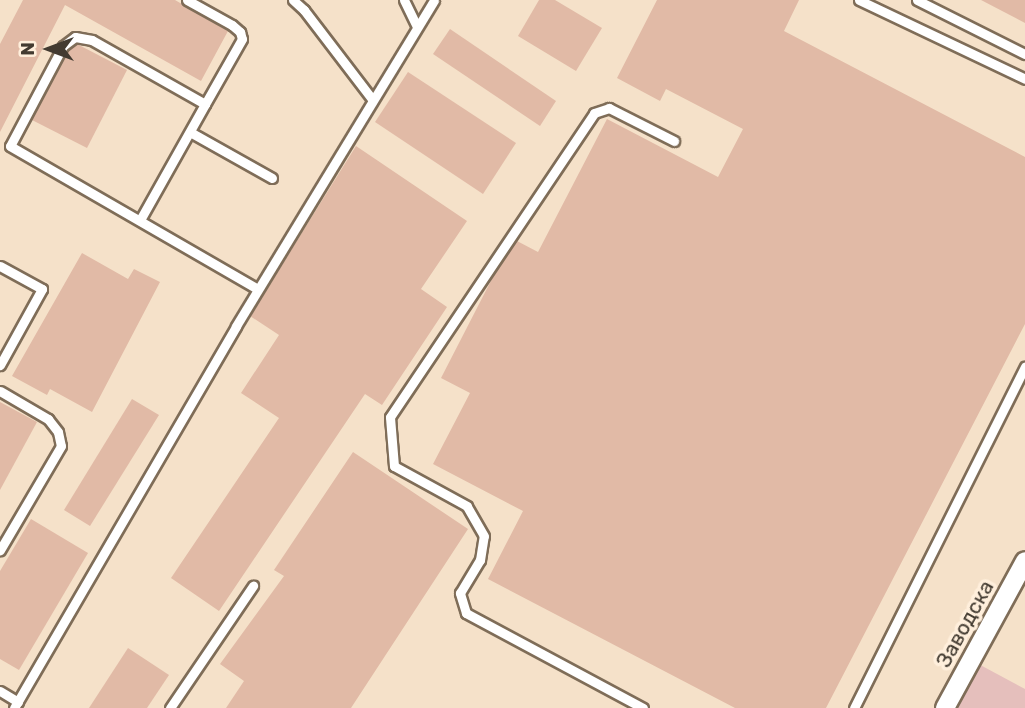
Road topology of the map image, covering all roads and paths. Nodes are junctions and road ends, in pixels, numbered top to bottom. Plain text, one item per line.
1 (187, 0) edge
2 (293, 0) edge
3 (404, 0) edge
4 (433, 0) edge
5 (859, 0) edge
6 (917, 0) edge
7 (417, 27) junction
8 (1025, 54) edge
9 (1025, 79) edge
10 (372, 99) junction
11 (205, 104) junction
12 (190, 132) junction
13 (674, 141) dead end
14 (5, 144) edge
15 (272, 178) dead end
16 (140, 220) junction
17 (0, 266) edge
18 (258, 289) junction
19 (0, 365) edge
20 (1025, 366) edge
21 (0, 391) edge
22 (0, 550) edge
23 (1025, 561) edge
24 (253, 586) dead end
25 (0, 691) edge
26 (16, 705) edge
27 (170, 708) edge
28 (643, 708) edge
29 (854, 708) edge
30 (945, 708) edge

1 - 11 lane
2 - 10 lane
3 - 7 lane
4 - 7 lane
5 - 9 lane
6 - 8 lane
7 - 10 lane
10 - 18 lane
11 - 12 lane
11 - 14 lane
12 - 15 lane
12 - 16 lane
13 - 28 lane
14 - 16 lane
16 - 18 lane
17 - 19 lane
18 - 26 lane
20 - 29 lane
21 - 22 lane
23 - 30 street, Заводска
24 - 27 lane
25 - 26 lane

